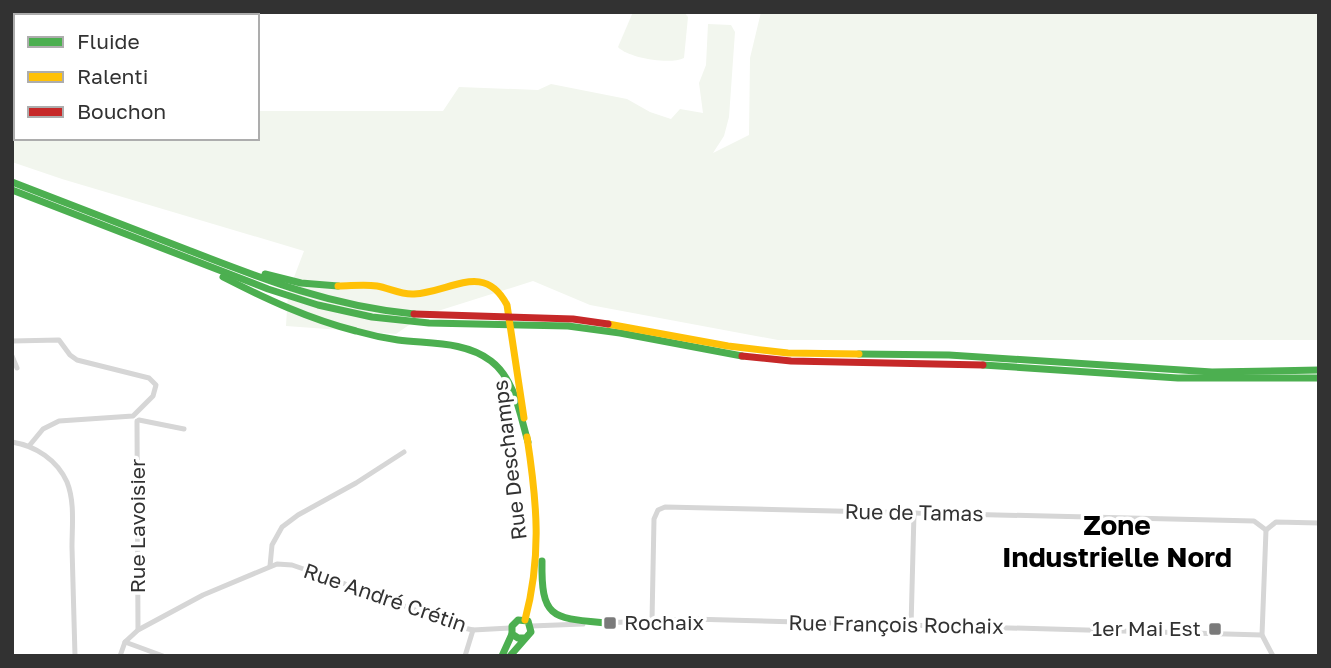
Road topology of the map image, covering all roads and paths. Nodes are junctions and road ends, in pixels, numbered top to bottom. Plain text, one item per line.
1 (12, 182) edge
2 (12, 190) edge
3 (166, 245) junction
4 (519, 321) junction
5 (12, 341) edge
6 (12, 356) edge
7 (17, 368) dead end
8 (1319, 370) edge
9 (1319, 378) edge
10 (136, 418) junction
11 (184, 429) dead end
12 (12, 442) edge
13 (528, 442) junction
14 (29, 446) junction
15 (404, 452) dead end
16 (536, 497) junction
17 (914, 513) junction
18 (1319, 523) edge
19 (1266, 530) junction
20 (270, 566) junction
21 (652, 621) junction
22 (528, 623) junction
23 (606, 623) junction
24 (911, 627) junction
25 (138, 630) junction
26 (473, 630) junction
27 (512, 631) junction
28 (1262, 635) junction
29 (525, 638) junction
30 (125, 642) junction
31 (1273, 654) edge
32 (75, 656) edge
33 (120, 656) edge
34 (163, 656) edge
35 (465, 656) edge
36 (502, 656) edge
37 (510, 656) edge

1 - 3 main road
2 - 3 main road
3 - 4 main road
3 - 13 main road
3 - 13 main road, Rue Deschamps
4 - 8 main road
4 - 9 main road
5 - 10 street
6 - 7 street
10 - 11 street
10 - 14 street
10 - 25 street, Rue Lavoisier
12 - 14 street
13 - 16 main road, Rue Deschamps
14 - 32 street
15 - 20 street
16 - 22 main road, Rue Deschamps
16 - 23 main road
17 - 19 street, Rue de Tamas
17 - 21 street, Rue de Tamas
17 - 24 street
18 - 19 street, Rue de Tamas
19 - 28 street
20 - 25 street, Rue André Crétin
20 - 26 street, Rue André Crétin
21 - 23 street, Rue François Rochaix
21 - 24 street, Rue François Rochaix
22 - 23 street, Rue François Rochaix
22 - 27 main road
22 - 29 main road
24 - 28 street, Rue François Rochaix
25 - 30 street, Rue André Crétin
26 - 27 street, Rue André Crétin
26 - 35 street
27 - 29 main road
27 - 36 main road
28 - 31 street
29 - 37 main road
30 - 33 street, Rue André Crétin
30 - 34 street

